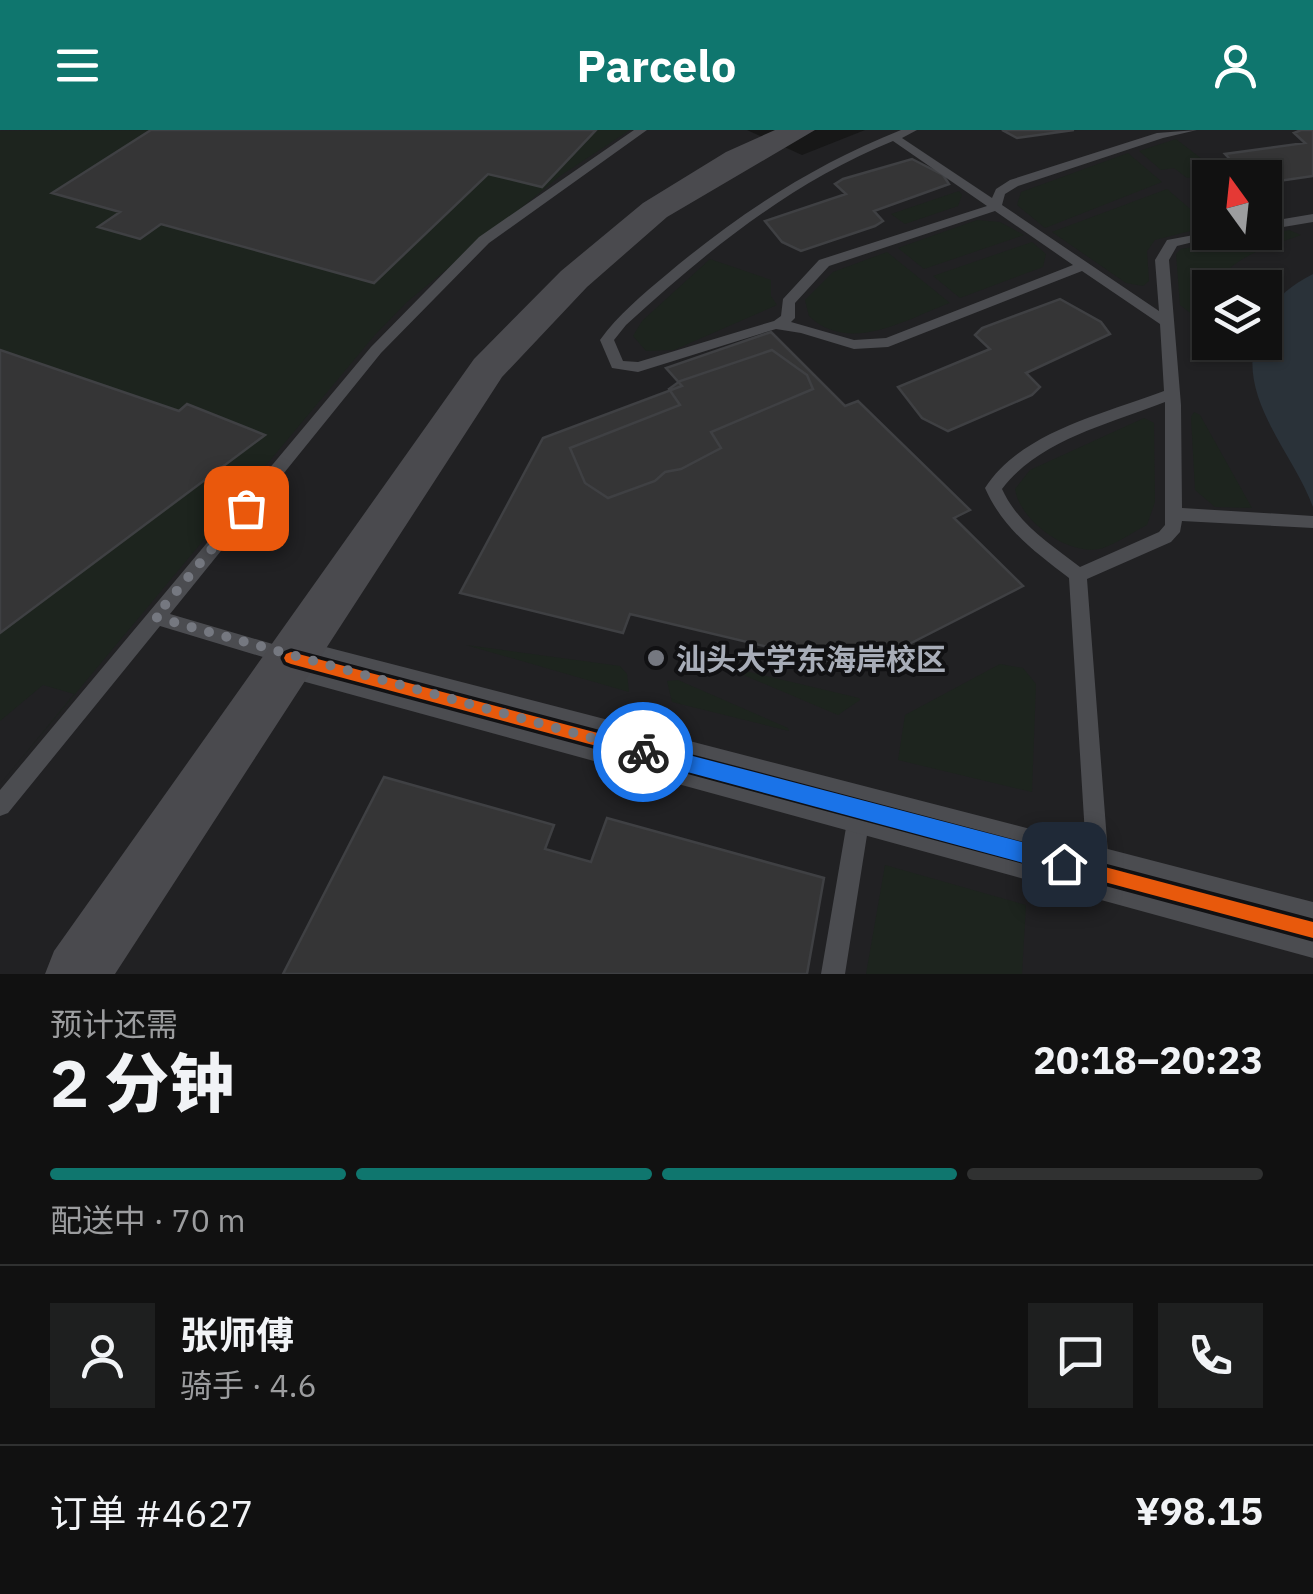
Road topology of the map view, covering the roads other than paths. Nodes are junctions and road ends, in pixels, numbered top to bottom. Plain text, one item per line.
1 (641, 130) edge
2 (800, 130) edge
3 (912, 130) edge
4 (1191, 130) edge
5 (894, 136) junction
6 (995, 207) junction
7 (1313, 218) edge
8 (1297, 221) junction
9 (1282, 223) edge
10 (1313, 233) edge
11 (1192, 239) edge
12 (1082, 266) junction
13 (1166, 322) junction
14 (776, 325) junction
15 (1172, 394) junction
16 (1174, 514) junction
17 (1313, 522) edge
18 (1078, 575) junction
19 (155, 617) junction
20 (291, 658) junction
21 (0, 806) edge
22 (860, 809) junction
23 (1098, 872) junction
24 (1293, 924) edge
25 (77, 974) edge
26 (833, 974) edge

1 - 19 lane
2 - 20 main road
3 - 5 lane
4 - 6 lane
5 - 6 lane
5 - 14 lane
6 - 12 lane
6 - 14 lane
7 - 8 lane
8 - 9 lane
8 - 10 lane
11 - 13 lane
12 - 13 lane
12 - 14 lane
13 - 15 lane
15 - 16 lane
15 - 18 lane
16 - 17 lane
16 - 18 lane
18 - 23 lane
19 - 20 lane
19 - 21 lane
20 - 22 street
20 - 25 main road
22 - 23 street
22 - 26 lane
23 - 24 street

